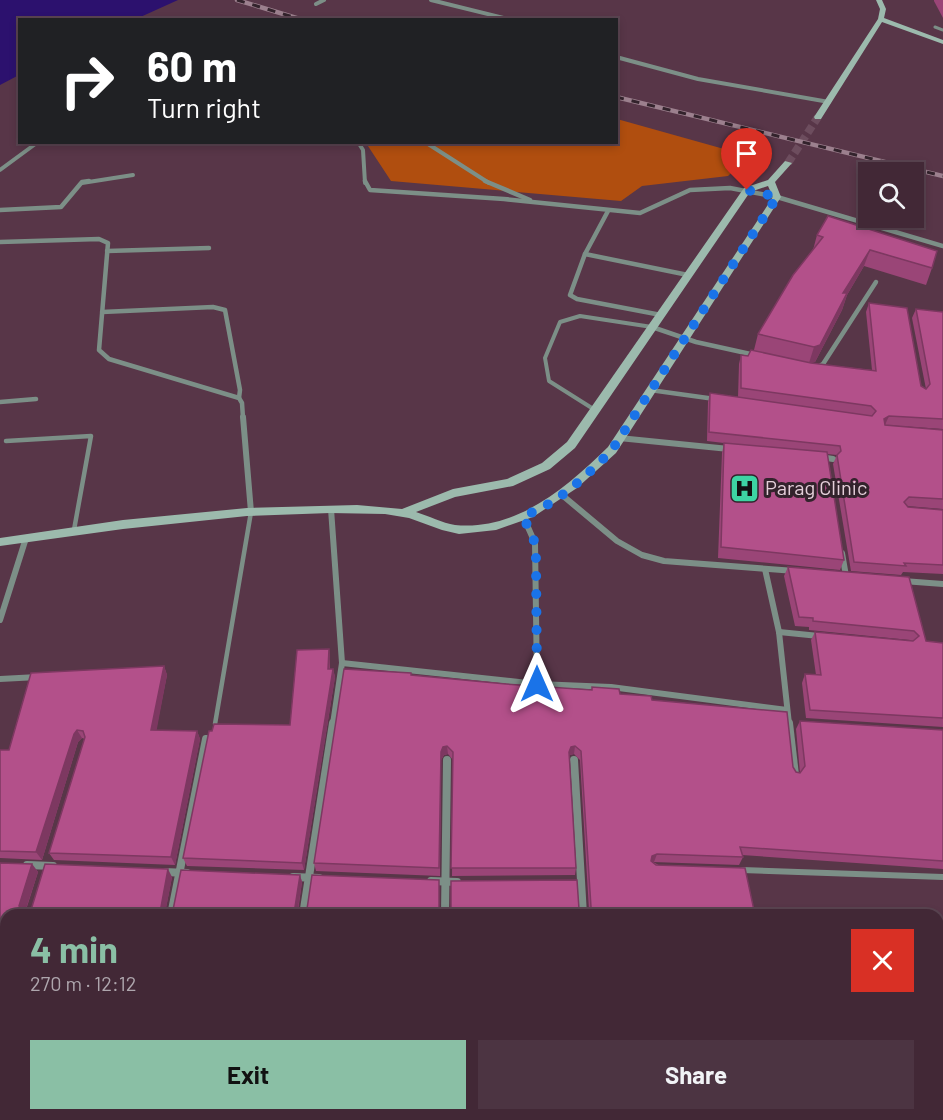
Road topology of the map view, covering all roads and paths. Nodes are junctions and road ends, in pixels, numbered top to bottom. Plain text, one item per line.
1 (324, 0) edge
2 (431, 0) edge
3 (879, 0) edge
4 (316, 4) dead end
5 (504, 18) edge
6 (881, 19) junction
7 (935, 27) dead end
8 (943, 30) edge
9 (943, 42) edge
10 (618, 58) edge
11 (829, 102) junction
12 (818, 117) tunnel mouth
13 (35, 144) edge
14 (359, 144) edge
15 (429, 144) edge
16 (788, 163) tunnel mouth
17 (0, 170) edge
18 (133, 175) dead end
19 (771, 182) junction
20 (747, 190) junction
21 (777, 197) junction
22 (536, 203) junction
23 (0, 210) edge
24 (608, 211) junction
25 (0, 242) edge
26 (943, 246) edge
27 (209, 249) dead end
28 (107, 251) junction
29 (585, 254) junction
30 (688, 275) junction
31 (876, 282) dead end
32 (102, 312) junction
33 (661, 315) junction
34 (652, 327) junction
35 (685, 338) junction
36 (764, 357) edge
37 (809, 368) edge
38 (650, 390) junction
39 (239, 398) junction
40 (36, 399) dead end
41 (719, 399) edge
42 (0, 402) edge
43 (596, 410) junction
44 (619, 438) junction
45 (6, 441) dead end
46 (738, 450) edge
47 (809, 456) edge
48 (833, 459) edge
49 (562, 495) junction
50 (331, 509) junction
51 (251, 512) junction
52 (402, 513) junction
53 (523, 516) junction
54 (74, 530) junction
55 (26, 538) junction
56 (0, 542) edge
57 (841, 543) edge
58 (765, 568) junction
59 (800, 572) edge
60 (835, 575) edge
61 (846, 576) junction
62 (857, 577) edge
63 (900, 580) edge
64 (943, 584) edge
65 (0, 620) edge
66 (779, 632) junction
67 (826, 637) edge
68 (342, 663) junction
69 (44, 677) edge
70 (0, 679) edge
71 (537, 684) junction
72 (787, 710) junction
73 (789, 723) junction
74 (215, 724) edge
75 (801, 724) edge
76 (206, 739) edge
77 (447, 760) edge
78 (574, 760) edge
79 (795, 775) edge
80 (50, 855) edge
81 (23, 865) edge
82 (47, 866) junction
83 (58, 866) edge
84 (735, 870) edge
85 (157, 872) edge
86 (179, 873) junction
87 (191, 873) edge
88 (44, 876) edge
89 (285, 877) edge
90 (943, 877) edge
91 (309, 878) junction
92 (332, 878) edge
93 (581, 880) junction
94 (423, 881) edge
95 (570, 881) edge
96 (446, 882) junction
97 (469, 882) edge
98 (172, 909) edge
99 (304, 909) edge
100 (445, 909) edge
101 (583, 909) edge

1 - 4 street
2 - 5 street
3 - 6 street
6 - 9 street
6 - 11 street
7 - 8 lane
10 - 11 street
11 - 12 street
13 - 17 street
14 - 22 street
15 - 22 street
16 - 19 street
18 - 23 street
19 - 20 street
19 - 21 street
20 - 21 street
20 - 24 street
20 - 30 street
21 - 26 street
21 - 35 street
22 - 24 street
24 - 29 street
25 - 28 street
27 - 28 street
28 - 32 street
29 - 30 street
29 - 33 street
30 - 33 street
31 - 37 street
32 - 39 street
32 - 39 street
33 - 34 street
34 - 35 street
34 - 43 street
34 - 43 lane
35 - 36 street
35 - 38 street
38 - 41 street
38 - 44 street
39 - 51 street
40 - 42 street
43 - 52 street
44 - 46 street
44 - 49 street
45 - 54 lane
47 - 48 street
49 - 53 street
49 - 58 street
50 - 51 street
50 - 52 street
50 - 68 street
51 - 54 street
51 - 74 lane
52 - 53 street
53 - 71 street
54 - 55 street
55 - 56 street
55 - 65 street
57 - 61 street
58 - 59 street
58 - 66 street
60 - 61 street
61 - 62 street
63 - 64 street
66 - 67 street
66 - 72 street
68 - 71 street
68 - 91 street
69 - 70 street
71 - 72 street
72 - 73 street
73 - 75 street
73 - 79 street
76 - 86 street
77 - 96 street
78 - 93 street
80 - 82 street
81 - 82 street
82 - 83 street
82 - 88 street
84 - 90 lane
85 - 86 street
86 - 87 street
86 - 98 street
89 - 91 street
91 - 92 street
91 - 99 street
93 - 95 street
93 - 101 street
94 - 96 street
96 - 97 street
96 - 100 street

